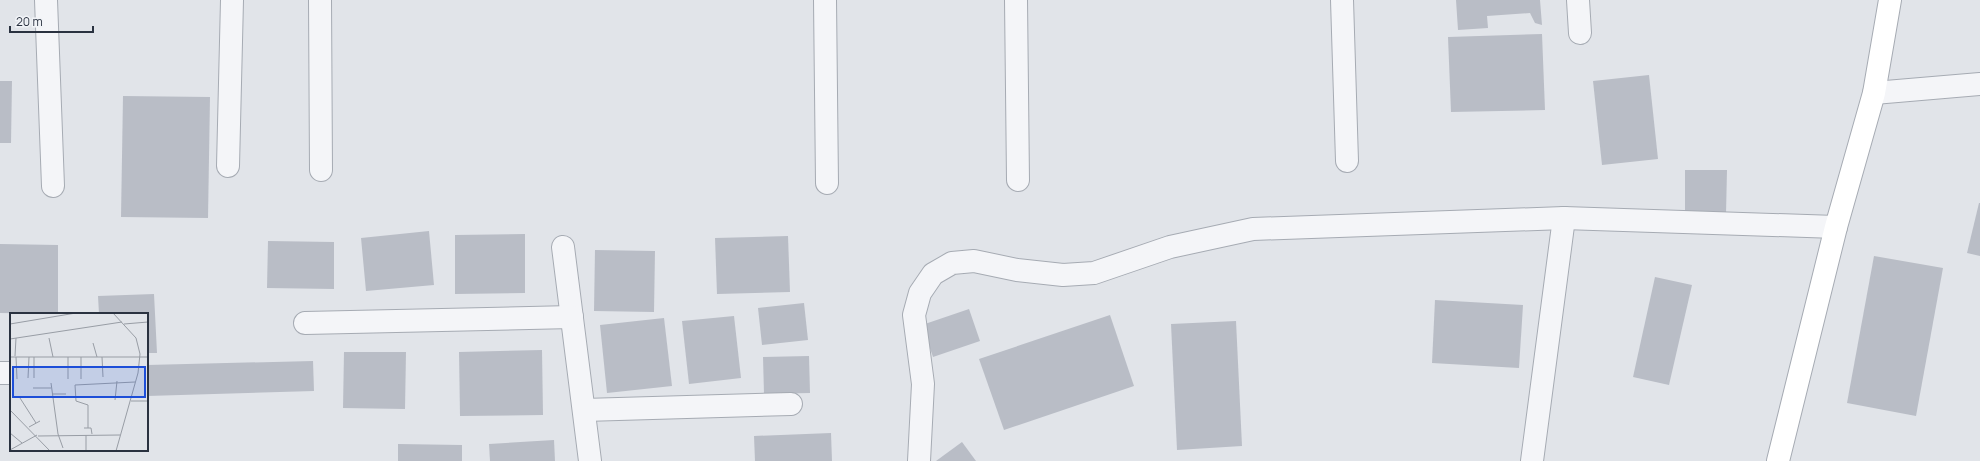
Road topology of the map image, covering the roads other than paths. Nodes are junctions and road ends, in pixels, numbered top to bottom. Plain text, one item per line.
1 (46, 0) edge
2 (232, 0) edge
3 (320, 0) edge
4 (825, 0) edge
5 (1016, 0) edge
6 (1342, 0) edge
7 (1578, 0) edge
8 (1890, 0) edge
9 (1580, 33) dead end
10 (1980, 84) edge
11 (1874, 92) junction
12 (1347, 161) dead end
13 (228, 166) dead end
14 (321, 170) dead end
15 (1018, 180) dead end
16 (827, 183) dead end
17 (53, 186) dead end
18 (1564, 218) junction
19 (1836, 227) junction
20 (563, 247) dead end
21 (572, 317) junction
22 (305, 323) dead end
23 (791, 404) dead end
24 (584, 410) junction
25 (590, 461) edge
26 (920, 461) edge
27 (1532, 461) edge
28 (1778, 461) edge

1 - 17 street
2 - 13 street
3 - 14 street
4 - 16 street
5 - 15 street
6 - 12 street
7 - 9 street
8 - 11 main road
10 - 11 street
11 - 19 main road
18 - 19 street
18 - 26 street
18 - 27 street
19 - 28 main road
20 - 21 street
21 - 22 street
21 - 24 street
23 - 24 street
24 - 25 street

